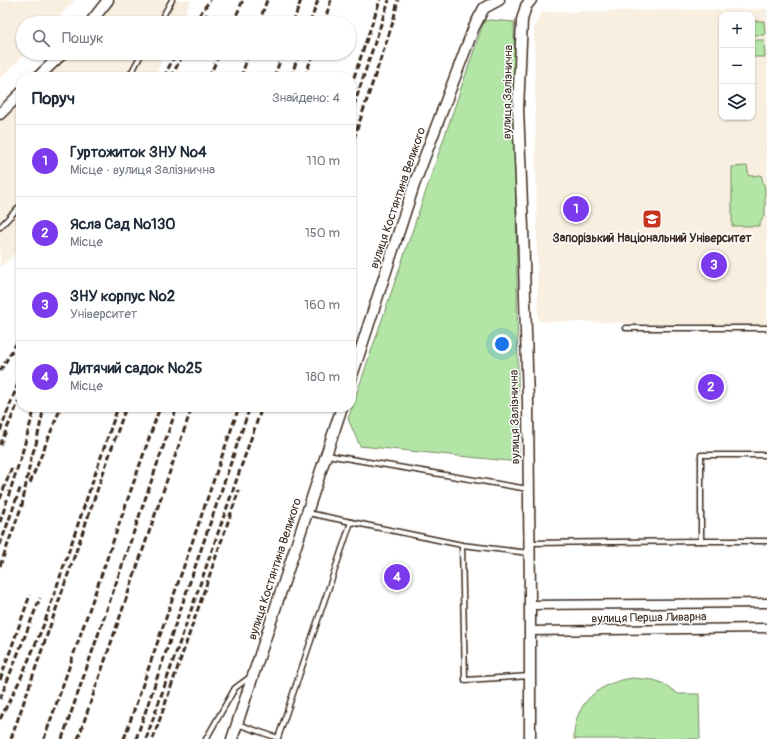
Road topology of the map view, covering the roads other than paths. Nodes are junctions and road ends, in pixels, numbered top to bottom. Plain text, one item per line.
1 (172, 0) edge
2 (531, 0) edge
3 (106, 1) edge
4 (495, 1) edge
5 (95, 16) edge
6 (163, 16) edge
7 (56, 60) edge
8 (138, 60) edge
9 (43, 72) edge
10 (132, 72) edge
11 (16, 98) edge
12 (0, 114) edge
13 (16, 210) edge
14 (0, 227) edge
15 (626, 328) dead end
16 (767, 328) edge
17 (356, 364) edge
18 (340, 412) edge
19 (327, 455) junction
20 (767, 455) edge
21 (529, 489) junction
22 (307, 512) junction
23 (351, 522) junction
24 (701, 541) junction
25 (767, 542) edge
26 (462, 545) junction
27 (530, 548) junction
28 (767, 603) edge
29 (530, 605) junction
30 (767, 628) edge
31 (530, 632) junction
32 (254, 675) junction
33 (530, 676) junction
34 (237, 724) junction
35 (280, 738) edge
36 (206, 739) edge
37 (232, 739) edge
38 (530, 739) edge

1 - 6 lane
2 - 21 street, вулиця Залізнична
3 - 5 street
4 - 17 street, вулиця Костянтина Великого
7 - 9 street
8 - 10 lane
11 - 12 street
13 - 14 lane
15 - 16 lane
18 - 19 street, вулиця Костянтина Великого
19 - 21 lane
19 - 22 street, вулиця Костянтина Великого
20 - 24 lane
21 - 27 street, вулиця Залізнична
22 - 23 lane
22 - 32 street, вулиця Костянтина Великого
23 - 26 lane
23 - 35 lane
24 - 25 lane
24 - 27 lane
26 - 27 lane
26 - 33 lane
27 - 29 street, вулиця Залізнична
28 - 29 street, вулиця Перша Ливарна
29 - 31 street, вулиця Залізнична
30 - 31 street, вулиця Перша Ливарна
31 - 33 street, вулиця Залізнична
32 - 34 street, вулиця Костянтина Великого
32 - 36 lane
33 - 38 street, вулиця Залізнична
34 - 35 lane
34 - 37 street, вулиця Костянтина Великого

